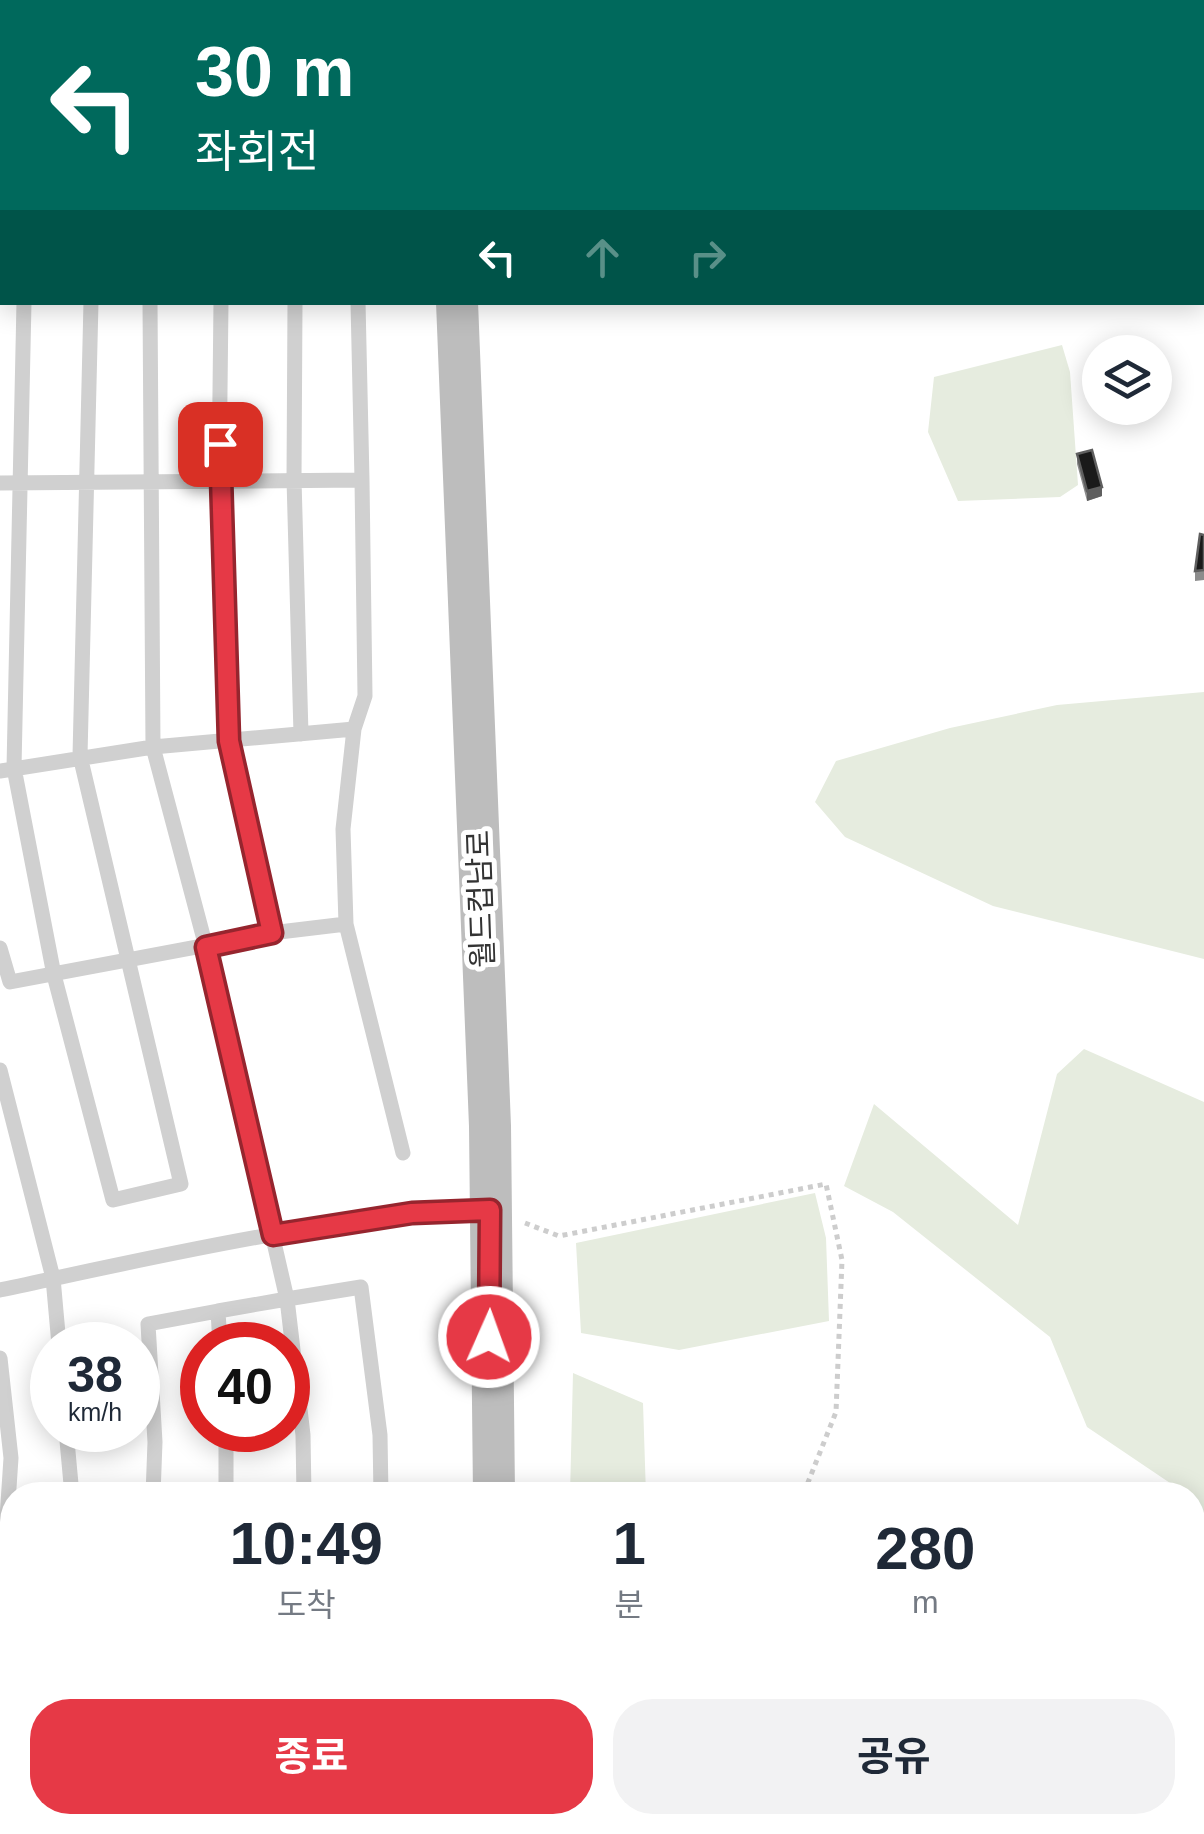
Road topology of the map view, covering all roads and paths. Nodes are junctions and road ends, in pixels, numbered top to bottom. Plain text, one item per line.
1 (24, 305) edge
2 (91, 305) edge
3 (150, 305) edge
4 (222, 305) edge
5 (296, 305) edge
6 (358, 305) edge
7 (457, 305) edge
8 (294, 479) junction
9 (151, 480) junction
10 (220, 480) junction
11 (362, 480) junction
12 (90, 482) junction
13 (22, 483) junction
14 (0, 484) edge
15 (354, 729) junction
16 (300, 734) junction
17 (229, 741) junction
18 (153, 747) junction
19 (80, 756) junction
20 (7, 770) edge
21 (346, 924) junction
22 (272, 933) junction
23 (206, 947) junction
24 (0, 948) edge
25 (130, 961) junction
26 (54, 975) junction
27 (0, 1070) edge
28 (403, 1153) dead end
29 (490, 1210) junction
30 (273, 1235) junction
31 (53, 1278) junction
32 (0, 1290) edge
33 (287, 1298) junction
34 (218, 1311) junction
35 (57, 1322) edge
36 (219, 1322) edge
37 (0, 1358) edge
38 (68, 1452) edge
39 (226, 1452) edge
40 (11, 1482) edge
41 (71, 1482) edge
42 (153, 1482) edge
43 (226, 1482) edge
44 (304, 1482) edge
45 (381, 1482) edge
46 (494, 1482) edge
47 (808, 1482) edge

1 - 13 lane
2 - 12 lane
3 - 9 lane
4 - 10 lane
5 - 8 lane
6 - 11 lane
7 - 29 street, 월드컵남로
8 - 10 lane
8 - 11 lane
8 - 16 lane
9 - 10 lane
9 - 12 lane
9 - 18 lane
10 - 17 lane
11 - 15 lane
12 - 13 lane
12 - 19 lane
13 - 14 lane
13 - 20 lane
15 - 16 lane
15 - 21 lane
16 - 17 lane
17 - 18 lane
17 - 22 lane
18 - 19 lane
18 - 23 lane
19 - 20 lane
19 - 25 lane
20 - 26 lane
21 - 22 lane
21 - 28 lane
22 - 23 lane
23 - 25 lane
23 - 30 lane
24 - 26 lane
25 - 26 lane
25 - 26 lane
27 - 31 lane
29 - 30 lane
29 - 46 street, 월드컵남로
29 - 47 path
30 - 31 lane
30 - 33 lane
31 - 32 lane
31 - 35 lane
33 - 34 lane
33 - 44 lane
33 - 45 lane
34 - 36 lane
34 - 42 lane
37 - 40 lane
38 - 41 lane
39 - 43 lane

